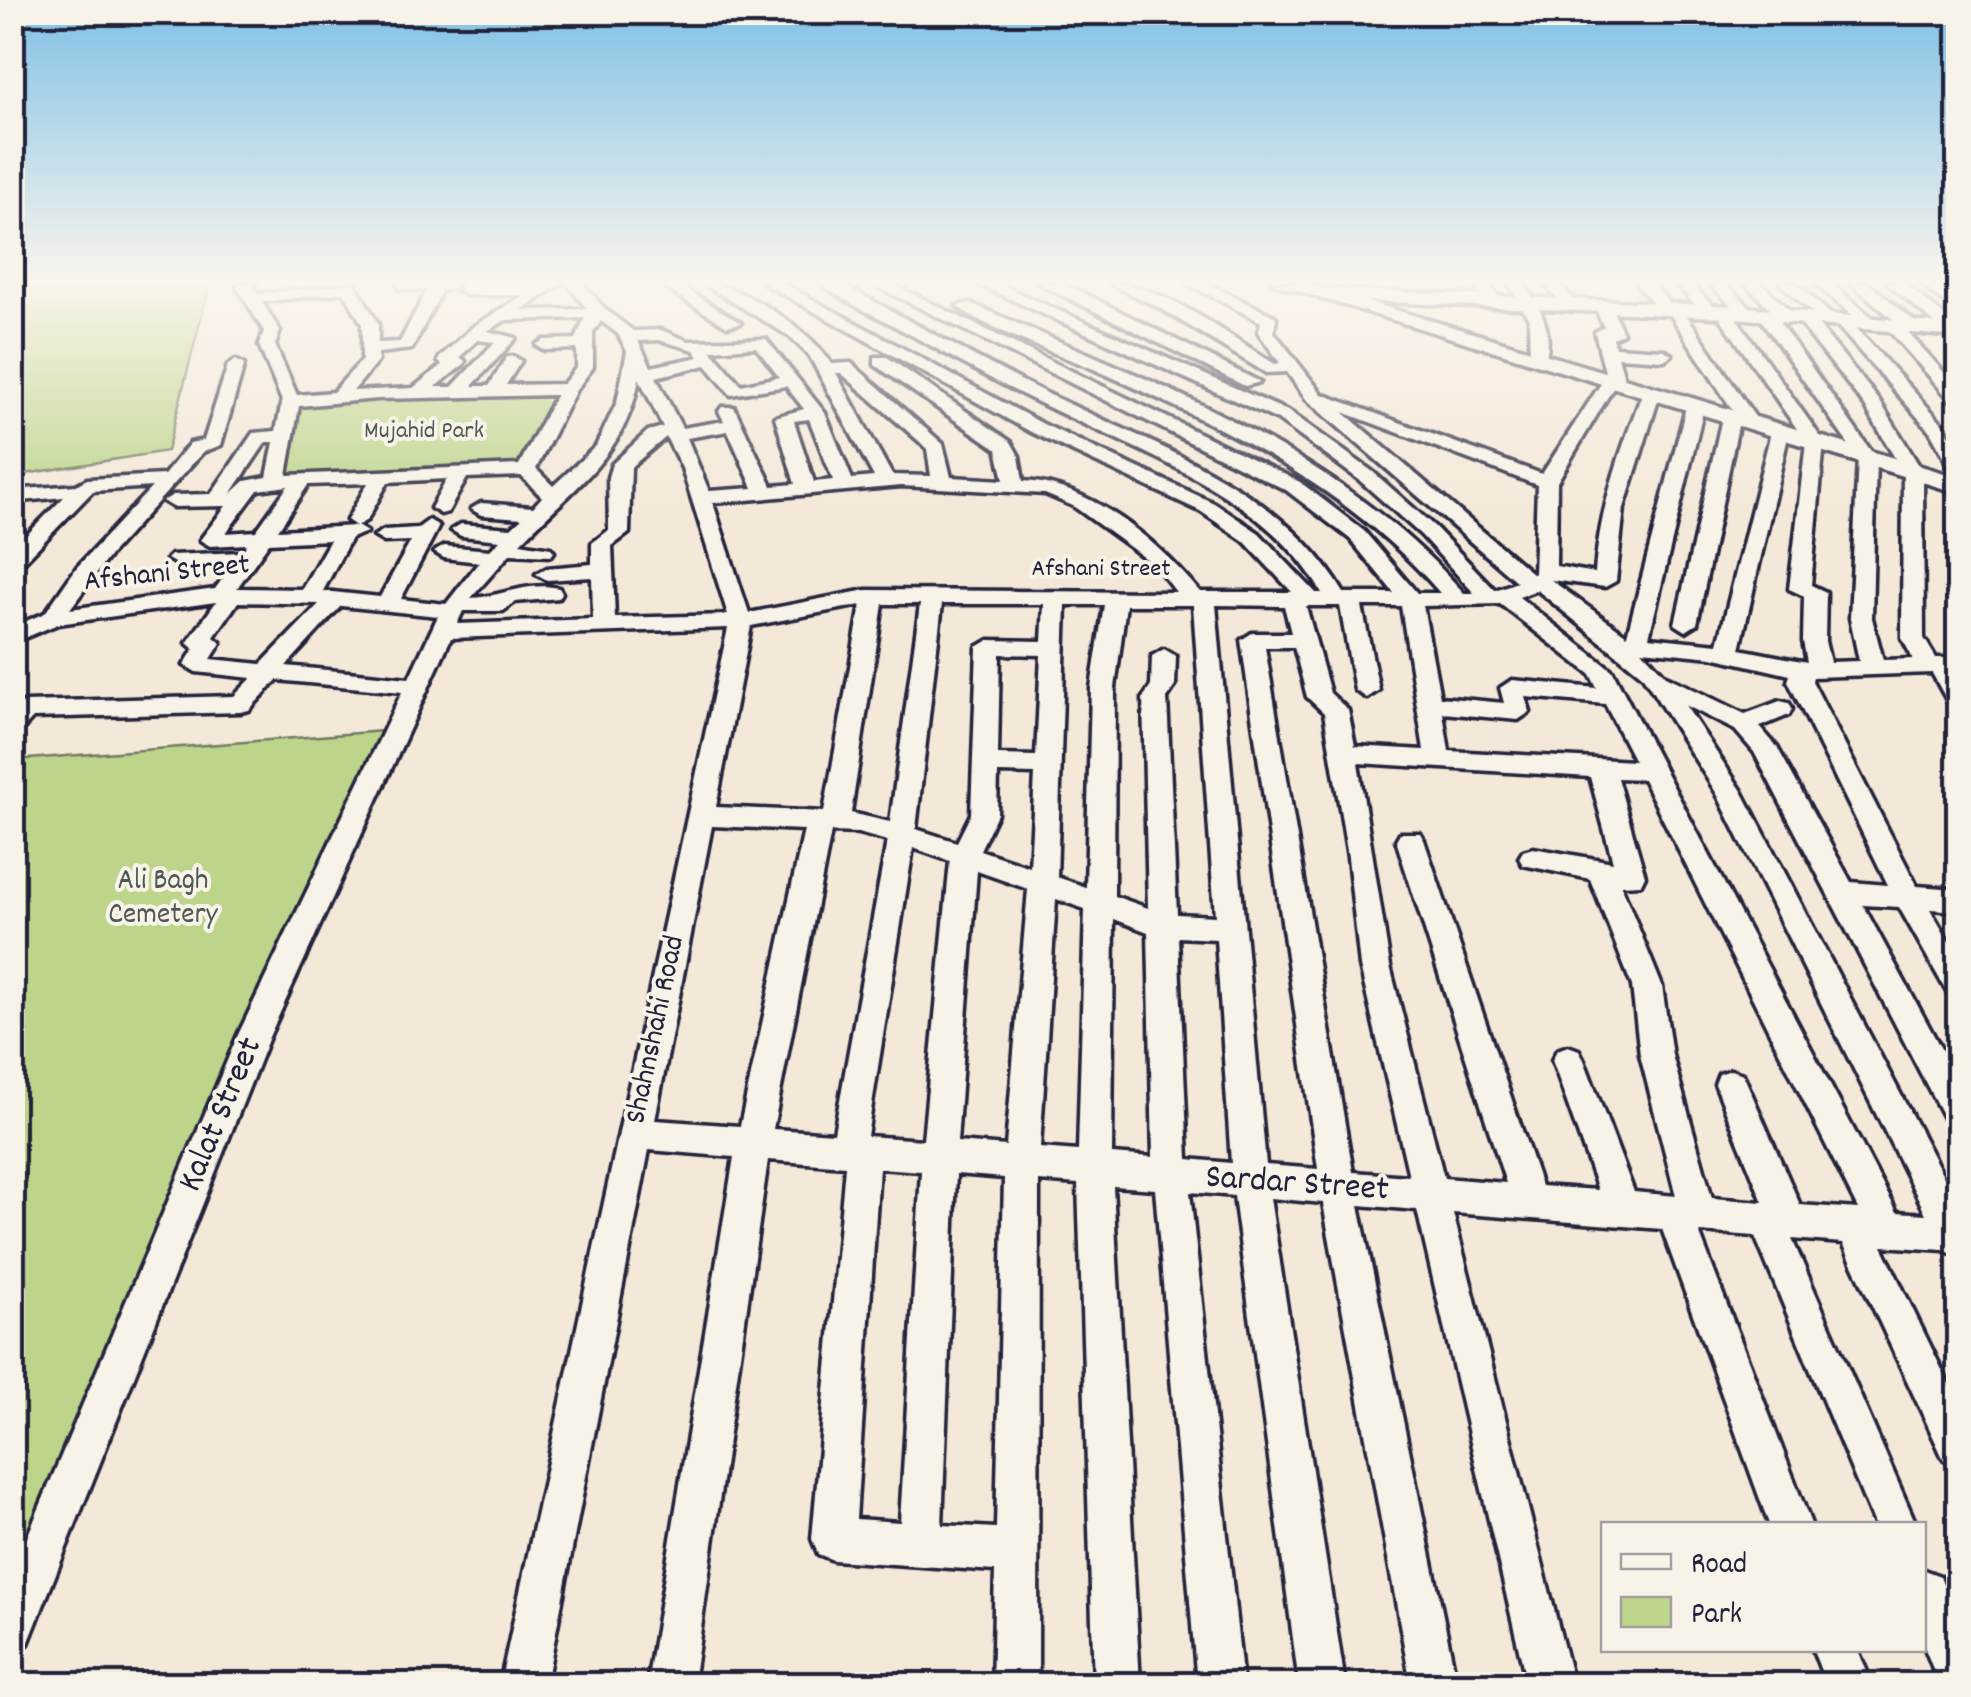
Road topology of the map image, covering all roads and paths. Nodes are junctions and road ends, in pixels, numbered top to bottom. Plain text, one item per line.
1 (274, 362) edge
2 (368, 362) edge
3 (457, 362) edge
4 (485, 362) edge
5 (514, 362) edge
6 (585, 362) edge
7 (630, 362) edge
8 (640, 362) edge
9 (684, 362) edge
10 (713, 362) edge
11 (775, 362) edge
12 (822, 362) edge
13 (883, 362) edge
14 (915, 362) edge
15 (975, 362) edge
16 (1037, 362) edge
17 (1093, 362) edge
18 (1161, 362) edge
19 (1210, 362) edge
20 (1261, 362) edge
21 (1289, 362) edge
22 (1545, 362) edge
23 (1610, 362) edge
24 (1704, 362) edge
25 (1755, 362) edge
26 (1806, 362) edge
27 (1825, 362) edge
28 (1875, 362) edge
29 (1931, 362) edge
30 (236, 365) dead end
31 (1292, 366) junction
32 (826, 370) junction
33 (539, 374) dead end
34 (390, 380) dead end
35 (648, 380) junction
36 (789, 380) junction
37 (574, 381) junction
38 (1613, 382) junction
39 (1954, 390) edge
40 (494, 391) junction
41 (457, 392) junction
42 (418, 393) junction
43 (377, 394) junction
44 (1651, 394) junction
45 (1314, 396) junction
46 (337, 398) junction
47 (291, 402) junction
48 (1695, 407) junction
49 (816, 413) junction
50 (1741, 420) junction
51 (673, 432) junction
52 (1780, 432) junction
53 (285, 436) junction
54 (1815, 442) junction
55 (1867, 458) junction
56 (1958, 466) edge
57 (526, 470) junction
58 (460, 472) junction
59 (1913, 472) junction
60 (382, 476) junction
61 (304, 479) junction
62 (170, 480) junction
63 (276, 480) junction
64 (886, 481) junction
65 (942, 481) junction
66 (1547, 482) junction
67 (1014, 483) junction
68 (845, 485) junction
69 (1958, 485) edge
70 (806, 488) junction
71 (83, 490) junction
72 (765, 492) junction
73 (12, 496) edge
74 (553, 497) junction
75 (702, 498) junction
76 (242, 499) junction
77 (217, 500) junction
78 (173, 501) dead end
79 (481, 509) dead end
80 (538, 513) junction
81 (432, 522) junction
82 (353, 529) junction
83 (461, 530) dead end
84 (384, 536) dead end
85 (263, 537) junction
86 (505, 546) junction
87 (444, 552) dead end
88 (248, 558) junction
89 (178, 559) dead end
90 (12, 562) edge
91 (602, 570) junction
92 (547, 573) junction
93 (1539, 578) junction
94 (1720, 582) junction
95 (227, 595) junction
96 (309, 596) junction
97 (873, 597) junction
98 (932, 597) junction
99 (1056, 598) junction
100 (1117, 598) junction
101 (1198, 598) junction
102 (1497, 598) junction
103 (336, 599) junction
104 (1301, 599) junction
105 (1344, 599) junction
106 (1411, 600) junction
107 (1458, 600) junction
108 (388, 604) junction
109 (450, 616) junction
110 (53, 618) junction
111 (740, 622) junction
112 (1686, 624) dead end
113 (604, 626) junction
114 (12, 636) edge
115 (1304, 640) junction
116 (1627, 641) junction
117 (1054, 648) junction
118 (1727, 654) junction
119 (1164, 656) dead end
120 (1942, 666) edge
121 (1873, 669) junction
122 (1812, 670) junction
123 (268, 674) junction
124 (1658, 682) junction
125 (417, 686) junction
126 (1367, 690) dead end
127 (1614, 697) junction
128 (1958, 698) edge
129 (1429, 704) junction
130 (1780, 709) dead end
131 (1744, 724) junction
132 (12, 725) edge
133 (1346, 754) junction
134 (1438, 758) junction
135 (985, 764) junction
136 (1048, 765) junction
137 (1601, 768) junction
138 (1652, 771) junction
139 (701, 816) junction
140 (828, 820) junction
141 (902, 835) junction
142 (1410, 840) dead end
143 (964, 856) junction
144 (1533, 858) dead end
145 (1601, 871) junction
146 (1042, 884) junction
147 (1844, 893) junction
148 (1908, 897) junction
149 (1958, 900) edge
150 (1101, 904) junction
151 (1163, 925) junction
152 (1230, 928) junction
153 (1958, 983) edge
154 (1568, 1060) dead end
155 (1731, 1084) dead end
156 (1958, 1111) edge
157 (636, 1134) junction
158 (754, 1143) junction
159 (856, 1151) junction
160 (940, 1157) junction
161 (1022, 1163) junction
162 (1095, 1170) junction
163 (1171, 1176) junction
164 (1250, 1182) junction
165 (1338, 1187) junction
166 (1432, 1194) junction
167 (1528, 1201) junction
168 (1622, 1208) junction
169 (1687, 1214) junction
170 (1778, 1220) junction
171 (1870, 1227) junction
172 (1958, 1236) edge
173 (1958, 1446) edge
174 (1789, 1522) edge
175 (1894, 1522) edge
176 (920, 1545) junction
177 (1017, 1551) junction
178 (1926, 1597) edge
179 (12, 1628) edge
180 (1837, 1652) edge
181 (1958, 1675) edge
182 (523, 1684) edge
183 (670, 1684) edge
184 (1015, 1684) edge
185 (1117, 1684) edge
186 (1220, 1684) edge
187 (1322, 1684) edge
188 (1434, 1684) edge
189 (1550, 1684) edge
190 (1849, 1684) edge

1 - 47 street
2 - 46 street
3 - 42 street
4 - 41 street
5 - 40 street
6 - 37 street
7 - 74 street, Kalat Street
8 - 35 street, Shahnshahi Road
9 - 35 street
10 - 36 street
11 - 36 street
12 - 32 street
13 - 67 street
14 - 104 street
15 - 105 street
16 - 106 street
17 - 107 street
18 - 102 street
19 - 45 street
20 - 31 street
21 - 31 street
22 - 38 main road
23 - 38 street
24 - 50 street
25 - 54 street
26 - 55 street
27 - 59 street
28 - 56 street
29 - 39 street
30 - 62 street
31 - 45 street
32 - 64 street
32 - 65 street
33 - 37 street
34 - 43 street
35 - 51 street, Shahnshahi Road
36 - 49 street
37 - 40 street
37 - 57 street
38 - 44 main road
38 - 66 street
40 - 41 street
41 - 42 street
42 - 43 street
43 - 46 street
44 - 48 main road
44 - 93 street
45 - 66 street
45 - 93 street
46 - 47 street
47 - 53 street
48 - 50 main road
48 - 116 street
49 - 68 street
49 - 70 street
50 - 52 main road
50 - 94 street
51 - 72 street
51 - 75 street, Shahnshahi Road
51 - 91 street
52 - 54 main road
52 - 94 street
53 - 63 street
53 - 77 street
54 - 55 main road
54 - 122 street
55 - 59 main road
55 - 121 street
57 - 58 street
57 - 74 street
58 - 60 street
58 - 81 street
59 - 69 main road
59 - 120 street
60 - 61 street
60 - 82 street
61 - 63 street
61 - 85 street
62 - 71 street
62 - 110 street
63 - 76 street
64 - 65 street
64 - 68 street
65 - 67 street
66 - 93 street
67 - 101 street
68 - 70 street
70 - 72 street
71 - 73 street
71 - 90 street
72 - 75 street
74 - 80 street, Kalat Street
75 - 111 street, Shahnshahi Road
76 - 77 street
76 - 85 street
77 - 78 street
79 - 80 street
80 - 86 street, Kalat Street
81 - 84 street
81 - 108 street
82 - 85 street
82 - 96 street
83 - 86 street
85 - 88 street
86 - 87 street
86 - 92 street
86 - 109 street, Kalat Street
88 - 89 street
88 - 95 street
91 - 92 street
91 - 113 street
92 - 109 street
93 - 102 street, Afshani Street
93 - 116 street
94 - 112 street
94 - 118 street
95 - 96 street, Afshani Street
95 - 110 street, Afshani Street
95 - 123 street
96 - 103 street, Afshani Street
97 - 98 street, Afshani Street
97 - 111 street, Afshani Street
97 - 140 street
98 - 99 street, Afshani Street
98 - 141 street
99 - 100 street, Afshani Street
99 - 117 street
100 - 101 street, Afshani Street
100 - 150 street
101 - 104 street, Afshani Street
101 - 152 street
102 - 107 street, Afshani Street
102 - 127 street
103 - 108 street, Afshani Street
103 - 123 street
104 - 105 street, Afshani Street
104 - 115 street
105 - 106 street, Afshani Street
105 - 126 street
106 - 107 street, Afshani Street
106 - 129 street
108 - 109 street, Afshani Street
109 - 113 street, Afshani Street
109 - 125 street, Kalat Street
110 - 114 street, Afshani Street
111 - 113 street, Afshani Street
111 - 139 street, Shahnshahi Road
115 - 133 street
115 - 165 street
116 - 118 street
116 - 124 street
117 - 135 street
117 - 136 street
118 - 122 street
119 - 151 street
120 - 121 street
120 - 128 street
121 - 122 street
122 - 148 street
123 - 125 street
123 - 132 street
124 - 131 street
124 - 172 street
125 - 179 street, Kalat Street
127 - 129 street
127 - 138 street
129 - 134 street
130 - 131 street
131 - 147 street
133 - 134 street
133 - 166 street
134 - 137 street
135 - 136 street
135 - 143 street
136 - 146 street
137 - 138 street
137 - 145 street
138 - 171 street
139 - 140 street
139 - 157 street, Shahnshahi Road
140 - 141 street
140 - 158 street
141 - 143 street
141 - 159 street
142 - 167 street
143 - 146 street
143 - 160 street
144 - 145 street
145 - 169 street
146 - 150 street
146 - 161 street
147 - 148 street
147 - 156 street
148 - 149 street
148 - 153 street
150 - 151 street
150 - 162 street
151 - 152 street
151 - 163 street
152 - 164 street
154 - 168 street
155 - 170 street
157 - 158 street, Sardar Street
157 - 182 street, Shahnshahi Road
158 - 159 street, Sardar Street
158 - 183 street
159 - 160 street, Sardar Street
159 - 176 street
160 - 161 street, Sardar Street
160 - 176 street
161 - 162 street, Sardar Street
161 - 177 street
162 - 163 street, Sardar Street
162 - 185 street
163 - 164 street, Sardar Street
163 - 186 street
164 - 165 street, Sardar Street
164 - 187 street
165 - 166 street, Sardar Street
165 - 188 street
166 - 167 street, Sardar Street
166 - 189 street
167 - 168 street, Sardar Street
168 - 169 street, Sardar Street
169 - 170 street, Sardar Street
169 - 174 street
170 - 171 street, Sardar Street
170 - 175 street
171 - 172 street, Sardar Street
171 - 173 street
176 - 177 street
177 - 184 street
178 - 181 street
180 - 190 street

